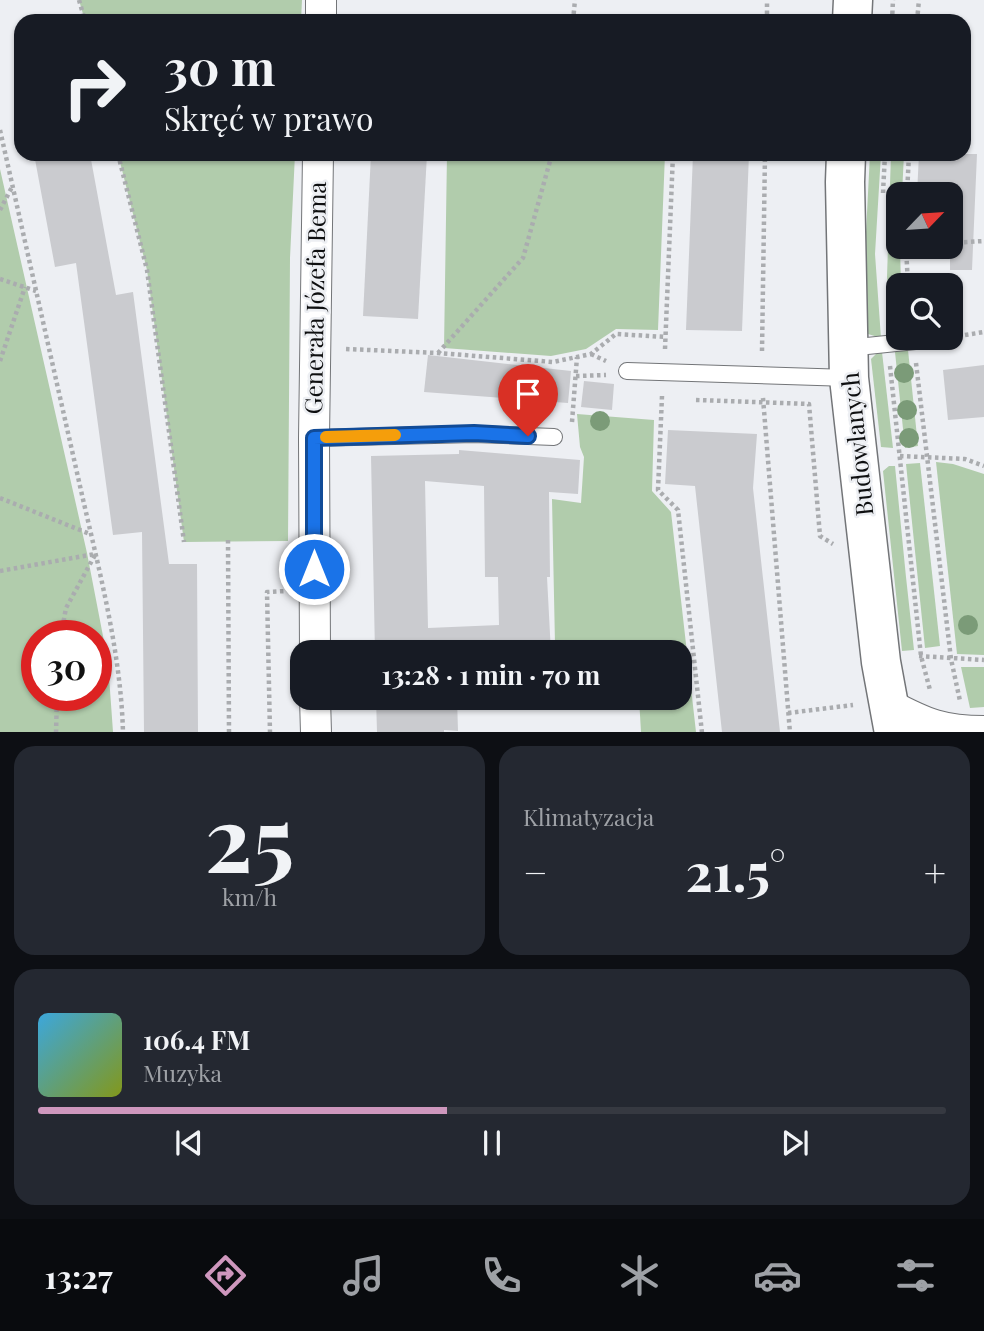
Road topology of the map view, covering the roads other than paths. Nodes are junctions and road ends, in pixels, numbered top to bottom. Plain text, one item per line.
1 (318, 161) edge
2 (846, 161) edge
3 (886, 345) edge
4 (849, 363) junction
5 (627, 371) dead end
6 (555, 437) road end
7 (314, 438) junction
8 (315, 640) edge
9 (315, 710) edge
10 (880, 717) edge
11 (984, 731) edge
12 (316, 732) edge

1 - 7 street, Generała Józefa Bema
2 - 4 street, Budowlanych
3 - 4 lane
4 - 5 lane
4 - 10 street, Budowlanych
6 - 7 lane
7 - 8 street, Generała Józefa Bema
9 - 12 street
10 - 11 street

